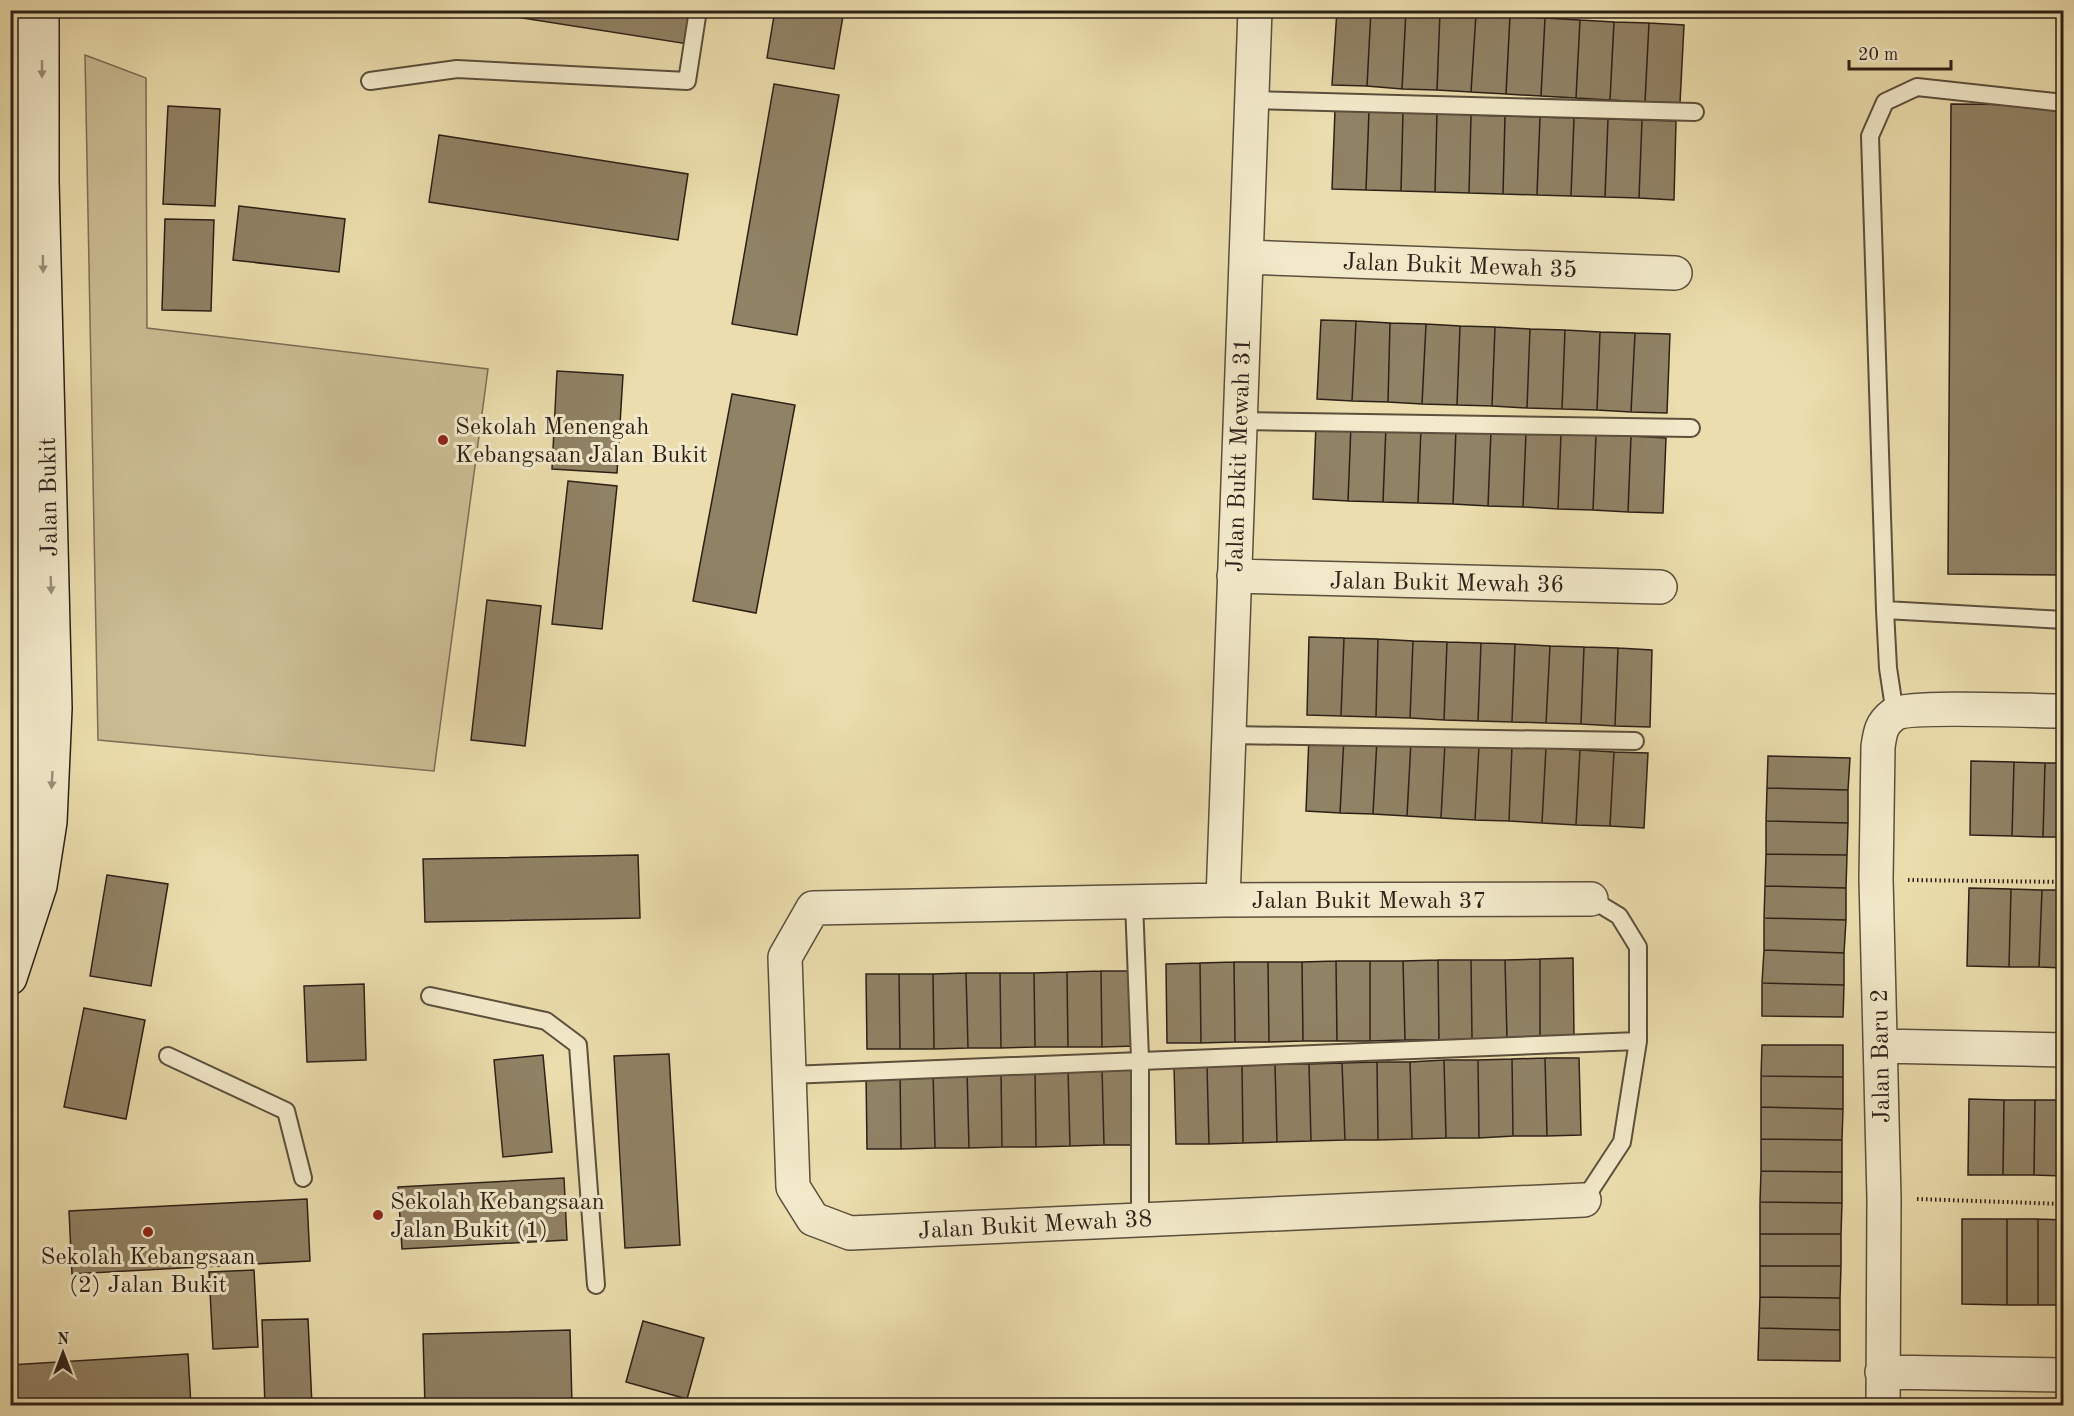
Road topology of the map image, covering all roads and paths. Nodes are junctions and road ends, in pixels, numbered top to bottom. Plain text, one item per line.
1 (18, 10) edge
2 (42, 10) edge
3 (698, 10) edge
4 (1256, 10) edge
5 (370, 81) dead end
6 (1251, 100) junction
7 (2064, 103) edge
8 (1695, 112) dead end
9 (14, 167) edge
10 (1246, 257) junction
11 (1675, 273) dead end
12 (1239, 421) junction
13 (1691, 428) dead end
14 (1234, 576) junction
15 (1660, 587) dead end
16 (1885, 610) junction
17 (2064, 620) edge
18 (2064, 711) edge
19 (1895, 714) junction
20 (1228, 735) junction
21 (1635, 741) dead end
22 (1928, 880) dead end
23 (2064, 882) edge
24 (1591, 899) joint
25 (1223, 900) junction
26 (10, 901) edge
27 (1134, 902) junction
28 (813, 908) joint
29 (10, 978) edge
30 (430, 996) dead end
31 (1638, 1041) junction
32 (1880, 1046) junction
33 (2064, 1050) edge
34 (168, 1056) dead end
35 (1140, 1059) junction
36 (789, 1075) junction
37 (303, 1178) dead end
38 (1584, 1200) joint
39 (1940, 1200) dead end
40 (2064, 1204) edge
41 (1140, 1220) junction
42 (596, 1285) dead end
43 (1882, 1372) junction
44 (2064, 1375) edge
45 (1883, 1406) edge

1 - 9 street, Jalan Bukit
2 -> 29 street, Jalan Bukit
3 - 5 lane
4 - 6 street, Jalan Bukit Mewah 31
6 - 8 lane
6 - 10 street, Jalan Bukit Mewah 31
7 - 16 lane
9 - 26 street, Jalan Bukit
10 - 11 street, Jalan Bukit Mewah 35
10 - 12 street, Jalan Bukit Mewah 31
12 - 13 lane
12 - 14 street, Jalan Bukit Mewah 31
14 - 15 street, Jalan Bukit Mewah 36
14 - 20 street, Jalan Bukit Mewah 31
16 - 17 lane
16 - 19 lane
18 - 19 street
19 - 32 street, Jalan Baru 2
20 - 21 lane
20 - 25 street, Jalan Bukit Mewah 31
22 - 23 path
24 - 25 street, Jalan Bukit Mewah 37
24 - 31 lane, Jalan Bukit Mewah 37
25 - 27 street, Jalan Bukit Mewah 37
27 - 28 street, Jalan Bukit Mewah 37
27 - 35 lane
28 - 36 street, Jalan Bukit Mewah 38
30 - 42 lane
31 - 35 lane
31 - 38 lane, Jalan Bukit Mewah 37
32 - 33 street
32 - 43 street, Jalan Baru 2
34 - 37 lane
35 - 36 lane
35 - 41 lane
36 - 41 street, Jalan Bukit Mewah 38
38 - 41 street, Jalan Bukit Mewah 38
39 - 40 path
43 - 44 street
43 - 45 street, Jalan Baru 2

